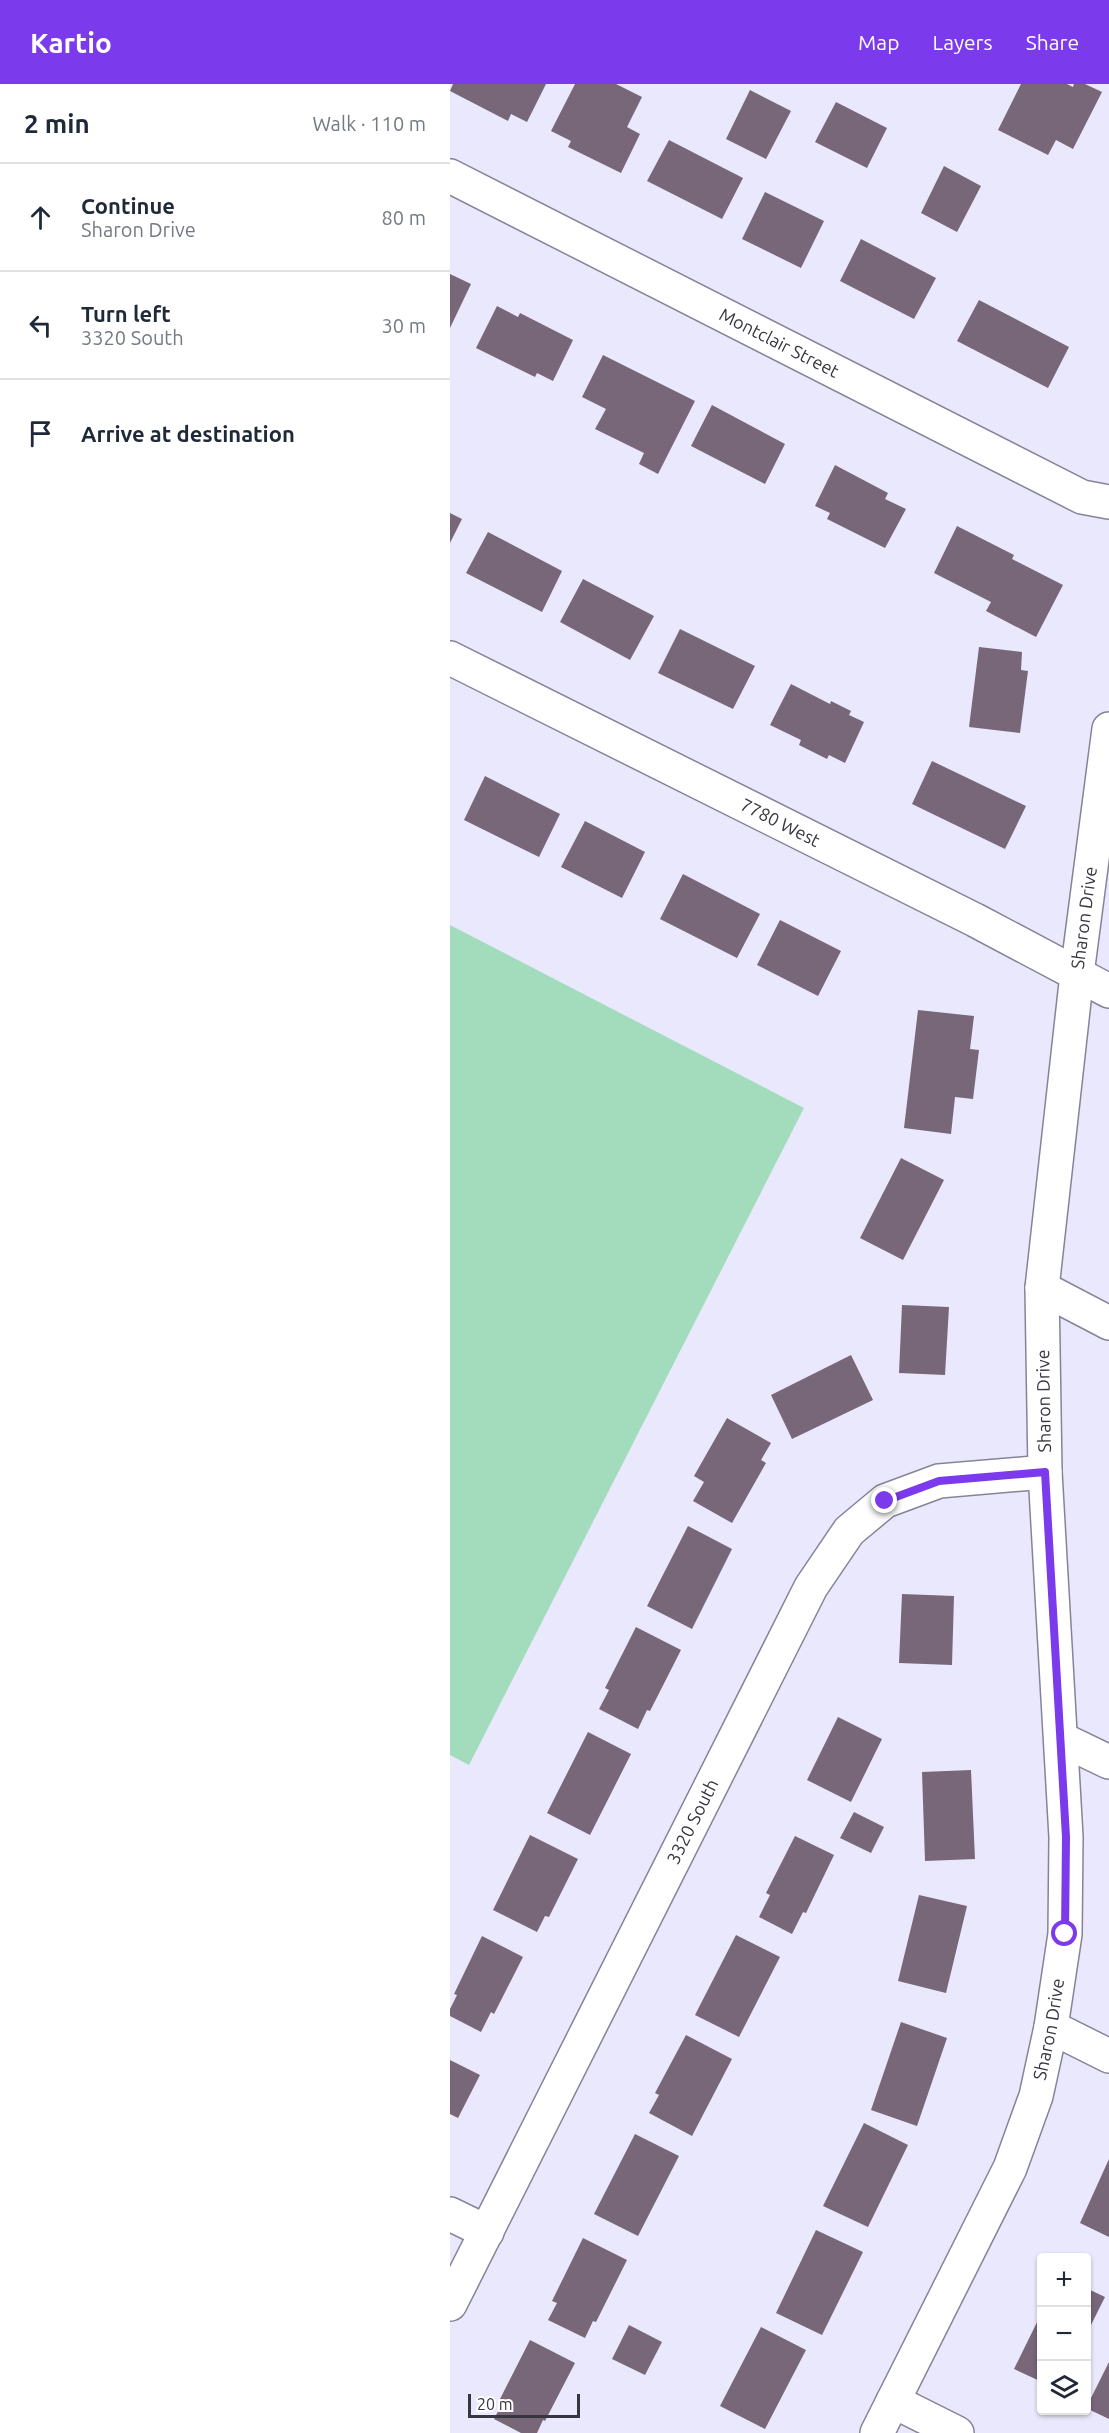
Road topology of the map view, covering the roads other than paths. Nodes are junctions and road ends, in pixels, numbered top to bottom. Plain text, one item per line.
1 (450, 176) edge
2 (1109, 502) edge
3 (450, 658) edge
4 (1109, 729) edge
5 (1077, 974) junction
6 (1109, 991) edge
7 (1042, 1288) junction
8 (1109, 1323) edge
9 (1045, 1472) junction
10 (1061, 1739) junction
11 (1109, 1762) edge
12 (1051, 2027) junction
13 (1109, 2056) edge
14 (450, 2214) edge
15 (487, 2232) junction
16 (450, 2304) edge
17 (893, 2401) junction
18 (877, 2433) edge
19 (957, 2433) edge

1 - 2 street, Montclair Street
3 - 5 street, 7780 West
4 - 5 street, Sharon Drive
5 - 6 street, 7780 West
5 - 7 street, Sharon Drive
7 - 8 street
7 - 9 street, Sharon Drive
9 - 10 street, Sharon Drive
9 - 15 street, 3320 South
10 - 11 street
10 - 12 street, Sharon Drive
12 - 13 street
12 - 17 street, Sharon Drive
14 - 15 street
15 - 16 street, 3320 South
17 - 18 street, Sharon Drive
17 - 19 street

